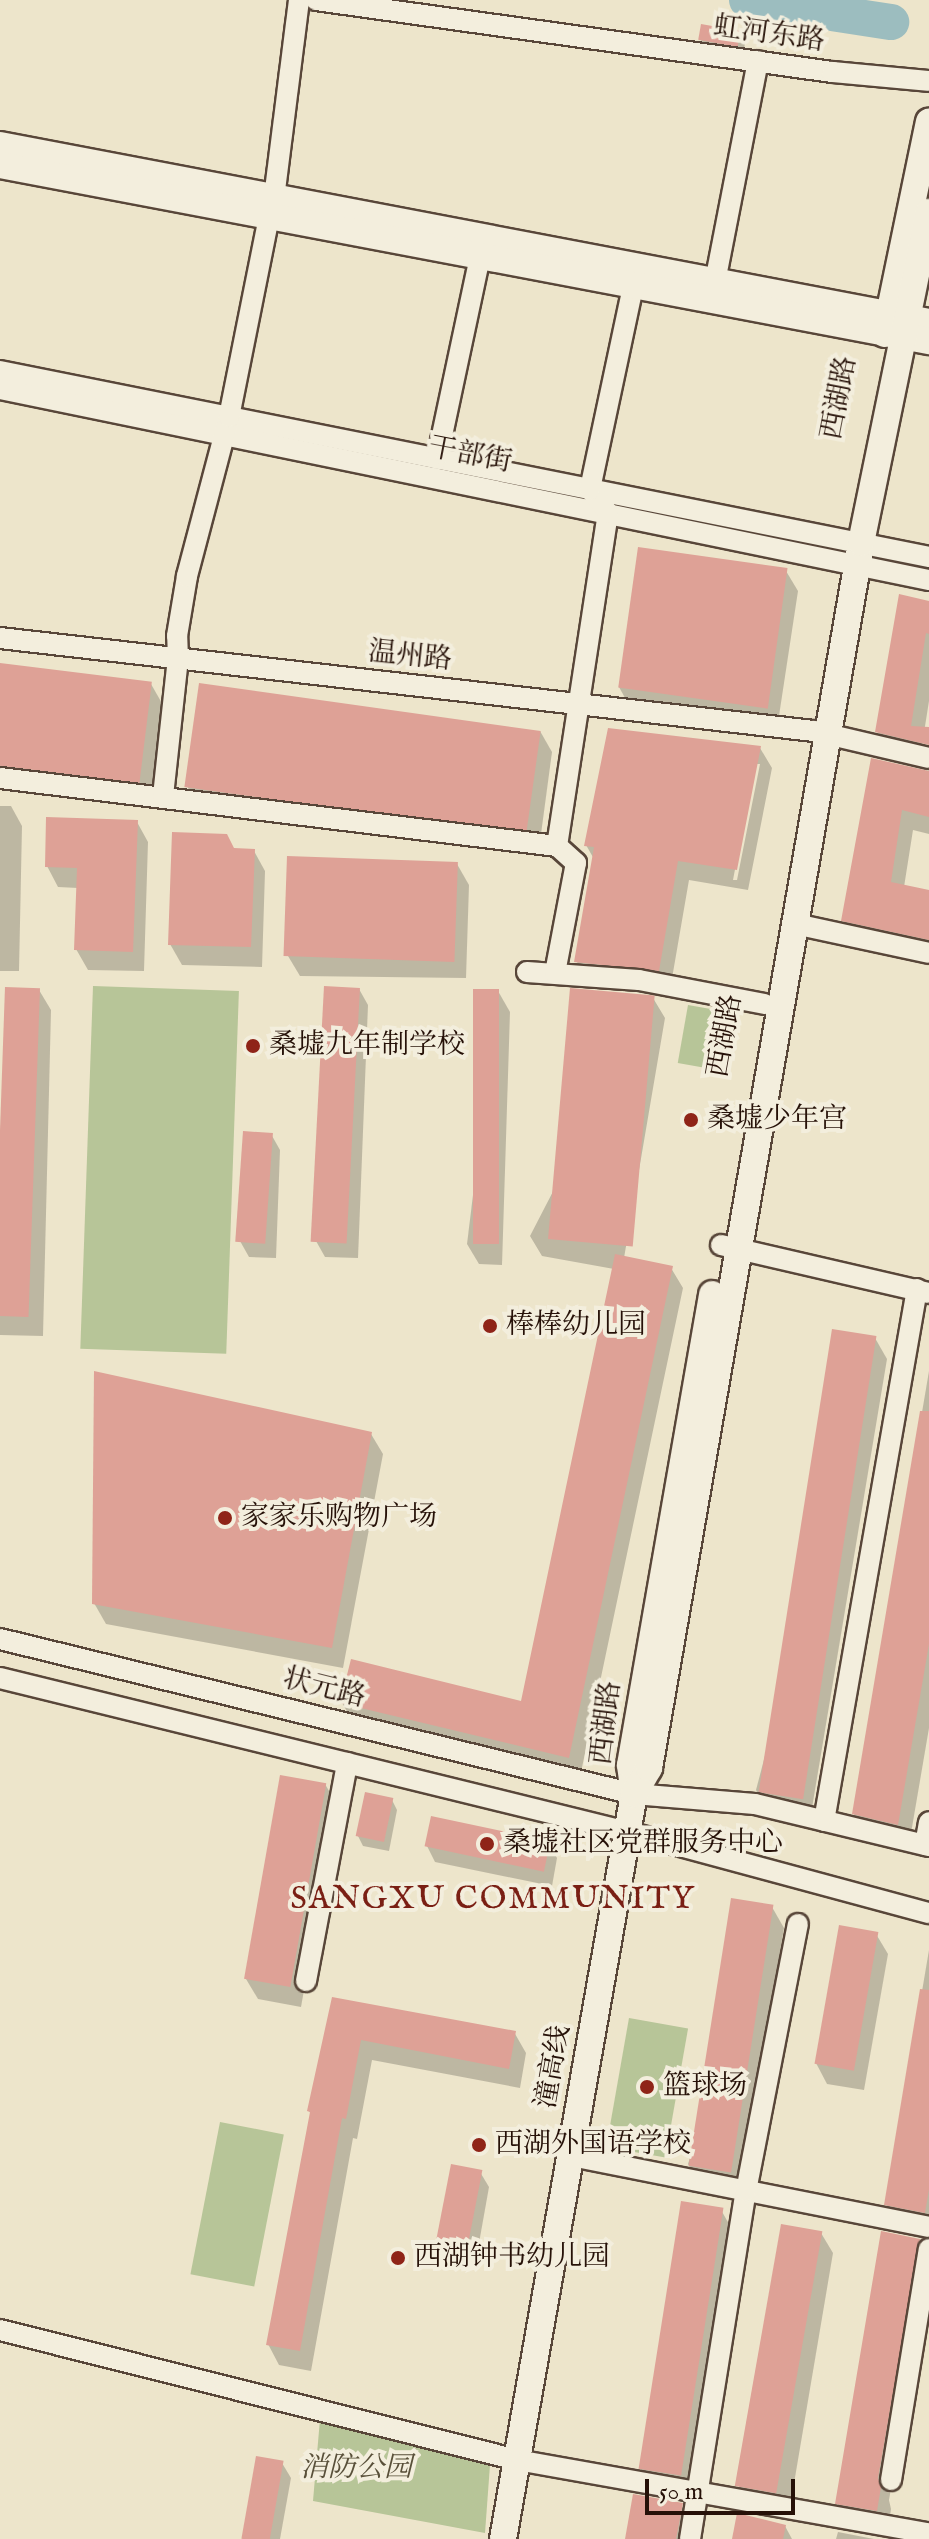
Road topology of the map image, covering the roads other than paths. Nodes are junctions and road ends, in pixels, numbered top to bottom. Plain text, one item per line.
1 (299, 0) edge
2 (316, 0) edge
3 (758, 61) junction
4 (929, 81) edge
5 (929, 122) edge
6 (0, 145) edge
7 (0, 165) edge
8 (271, 207) junction
9 (929, 212) edge
10 (480, 257) junction
11 (715, 282) junction
12 (633, 286) junction
13 (902, 325) edge
14 (929, 341) edge
15 (0, 371) edge
16 (0, 389) edge
17 (226, 426) junction
18 (437, 459) junction
19 (590, 489) junction
20 (608, 513) junction
21 (852, 552) junction
22 (929, 557) edge
23 (929, 580) edge
24 (0, 638) edge
25 (178, 659) junction
26 (576, 704) junction
27 (821, 733) junction
28 (929, 758) edge
29 (0, 778) edge
30 (163, 796) junction
31 (557, 846) junction
32 (795, 924) junction
33 (929, 953) edge
34 (527, 972) dead end
35 (555, 973) junction
36 (765, 1004) junction
37 (730, 1247) junction
38 (923, 1291) edge
39 (0, 1639) edge
40 (0, 1678) edge
41 (347, 1763) junction
42 (634, 1794) junction
43 (824, 1821) junction
44 (929, 1822) edge
45 (628, 1832) junction
46 (927, 1846) edge
47 (929, 1913) edge
48 (798, 1924) dead end
49 (306, 1981) dead end
50 (571, 2156) junction
51 (746, 2191) junction
52 (929, 2227) edge
53 (929, 2249) edge
54 (0, 2330) edge
55 (517, 2460) junction
56 (891, 2480) dead end
57 (698, 2492) junction
58 (503, 2539) edge
59 (690, 2539) edge
60 (925, 2539) edge

1 - 8 street
2 - 3 street, 虹河东路
3 - 4 street, 虹河东路
3 - 11 street
5 - 13 main road, 西湖路
6 - 8 main road
7 - 8 main road
8 - 10 main road
8 - 11 main road
8 - 17 street
9 - 13 main road, 西湖路
10 - 12 main road
10 - 18 street
11 - 13 main road
12 - 13 main road
12 - 19 street
13 - 14 main road
13 - 21 main road, 西湖路
15 - 17 street, 干部街
16 - 17 street, 干部街
17 - 18 street, 干部街
17 - 20 street, 干部街
17 - 25 street
18 - 19 street, 干部街
19 - 20 street
19 - 21 street, 干部街
20 - 21 street, 干部街
20 - 26 street
21 - 22 street, 干部街
21 - 23 street, 干部街
21 - 27 main road, 西湖路
24 - 25 street, 温州路
25 - 26 street, 温州路
25 - 30 street
26 - 27 street, 温州路
26 - 31 street
27 - 28 street, 温州路
27 - 32 main road, 西湖路
27 - 36 main road, 西湖路
29 - 30 street
30 - 31 street
31 - 35 street
32 - 33 street
32 - 37 main road, 西湖路
34 - 35 street
35 - 36 street
36 - 37 main road, 西湖路
37 - 38 street
37 - 42 main road, 西湖路
38 - 43 street
39 - 42 street, 状元路
40 - 41 street
41 - 45 street
41 - 49 street
42 - 43 street, 状元路
42 - 45 main road, 潼高线
43 - 46 street, 状元路
44 - 46 street
45 - 47 street
45 - 50 main road, 潼高线
48 - 51 street
50 - 51 street
50 - 55 main road, 潼高线
51 - 52 street
51 - 57 street
53 - 56 street
54 - 55 street
55 - 57 street
55 - 58 main road, 潼高线
57 - 59 street
57 - 60 street

